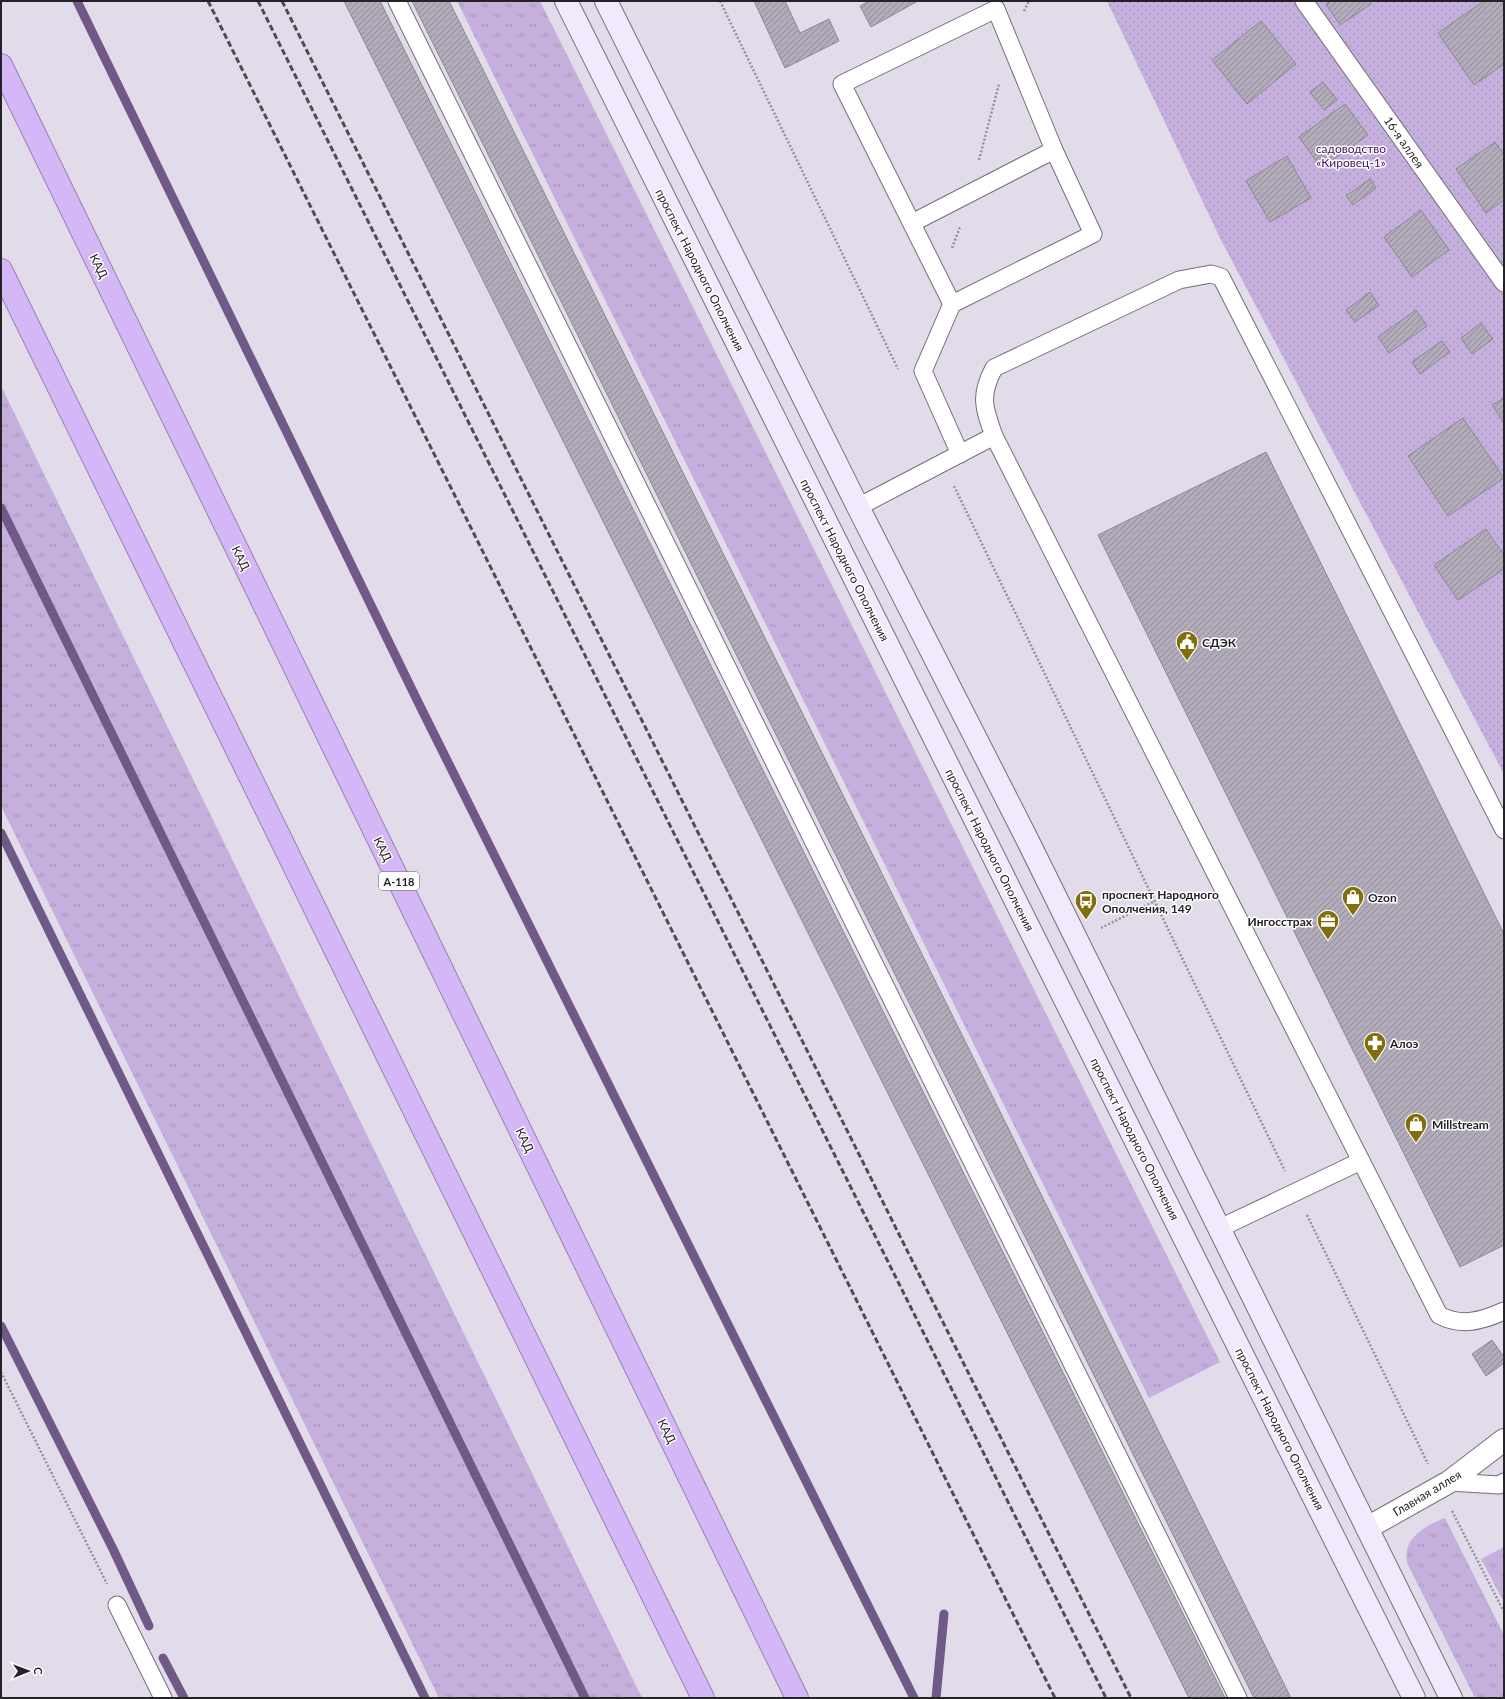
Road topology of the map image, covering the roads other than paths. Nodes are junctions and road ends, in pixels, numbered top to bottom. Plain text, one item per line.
1 (397, 1) edge
2 (566, 1) edge
3 (606, 1) edge
4 (1304, 1) edge
5 (1, 65) edge
6 (1054, 150) junction
7 (912, 223) junction
8 (1, 270) edge
9 (1504, 283) edge
10 (952, 304) junction
11 (994, 436) junction
12 (960, 454) junction
13 (858, 507) junction
14 (1504, 830) edge
15 (1361, 1161) junction
16 (1218, 1229) junction
17 (1504, 1311) edge
18 (1504, 1440) edge
19 (1504, 1482) edge
20 (1445, 1485) junction
21 (1367, 1528) junction
22 (117, 1605) road end
23 (163, 1698) edge
24 (703, 1698) edge
25 (797, 1698) edge
26 (1238, 1698) edge
27 (1414, 1698) edge
28 (1451, 1698) edge

1 - 26 lane
2 - 27 main road, проспект Народного Ополчения
3 - 13 main road
4 - 9 lane, 16-я аллея
5 - 25 highway, КАД / А-118
6 - 7 lane
6 - 7 lane
6 - 10 lane
7 - 10 lane
8 - 24 highway
10 - 12 lane
11 - 12 lane
11 - 14 lane
11 - 15 lane
12 - 13 lane
13 - 16 main road
15 - 16 lane
15 - 17 lane
16 - 21 main road
18 - 20 street, Главная аллея
19 - 20 lane
20 - 21 street, Главная аллея
21 - 28 main road
22 - 23 lane

